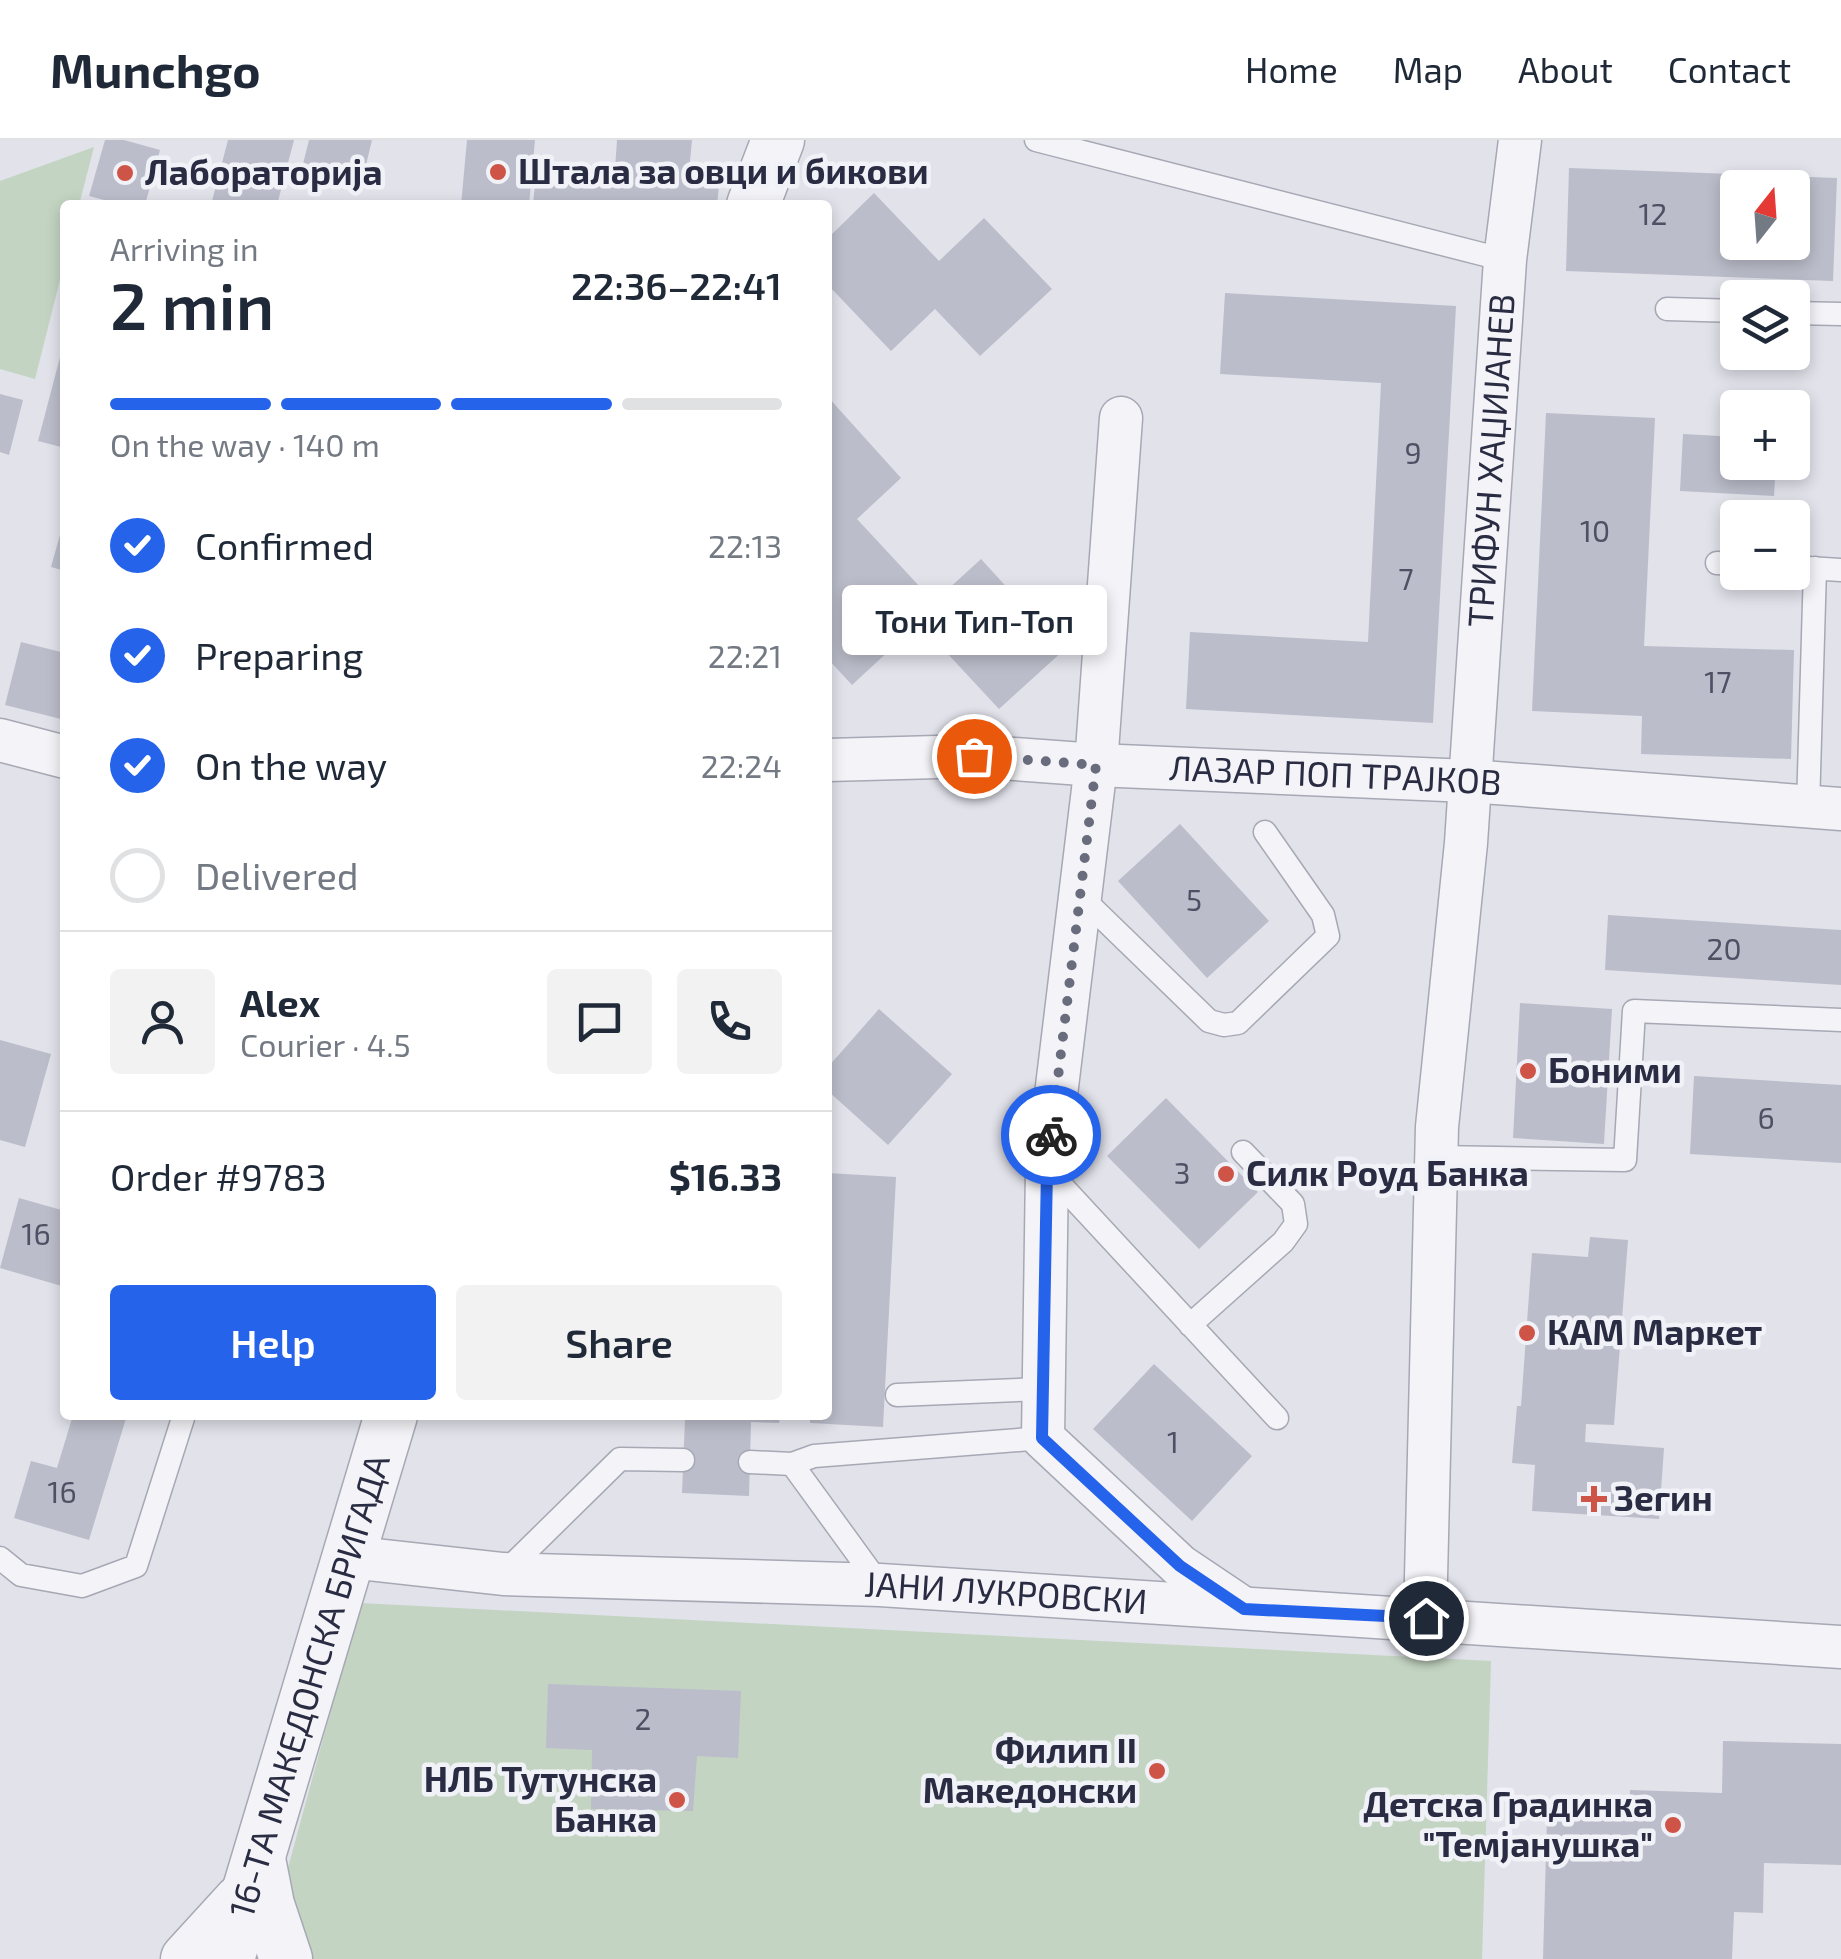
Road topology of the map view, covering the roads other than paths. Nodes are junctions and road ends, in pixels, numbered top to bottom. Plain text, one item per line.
1 (778, 140) edge
2 (1036, 140) edge
3 (1520, 140) edge
4 (755, 200) edge
5 (1505, 260) junction
6 (1668, 309) dead end
7 (1720, 311) edge
8 (1810, 313) edge
9 (1841, 314) edge
10 (1121, 418) dead end
11 (1810, 568) edge
12 (1841, 570) edge
13 (1806, 590) edge
14 (0, 740) edge
15 (60, 755) edge
16 (832, 760) edge
17 (1096, 765) junction
18 (1469, 781) junction
19 (1824, 808) edge
20 (1264, 832) dead end
21 (1079, 895) junction
22 (1841, 1020) edge
23 (1243, 1152) dead end
24 (1436, 1156) junction
25 (1047, 1169) junction
26 (1190, 1325) junction
27 (1042, 1389) junction
28 (897, 1394) dead end
29 (1277, 1418) dead end
30 (182, 1420) edge
31 (390, 1420) edge
32 (1042, 1438) junction
33 (684, 1460) dead end
34 (750, 1462) dead end
35 (792, 1464) junction
36 (349, 1556) junction
37 (0, 1558) edge
38 (503, 1574) junction
39 (10, 1575) edge
40 (880, 1585) junction
41 (1244, 1609) junction
42 (1426, 1618) junction
43 (1841, 1647) edge
44 (252, 1875) junction
45 (187, 1959) edge
46 (228, 1959) edge
47 (286, 1959) edge

1 - 4 street
2 - 5 lane
3 - 5 street, ТРИФУН ХАЏИЈАНЕВ
5 - 18 street, ТРИФУН ХАЏИЈАНЕВ
6 - 7 lane
8 - 9 lane
10 - 17 street
11 - 12 lane
13 - 19 lane
14 - 15 street
16 - 17 street, ЛАЗАР ПОП ТРАЈКОВ
17 - 18 street, ЛАЗАР ПОП ТРАЈКОВ
17 - 21 street
18 - 19 street, ЛАЗАР ПОП ТРАЈКОВ
18 - 24 street, ТРИФУН ХАЏИЈАНЕВ
20 - 21 lane
21 - 25 street
22 - 24 lane
23 - 26 lane
24 - 42 street, ТРИФУН ХАЏИЈАНЕВ
25 - 26 lane
25 - 27 street
26 - 29 lane
27 - 28 lane
27 - 32 street
30 - 39 lane
31 - 36 street, 16-ТА МАКЕДОНСКА БРИГАДА
32 - 35 lane
32 - 41 street
33 - 38 lane
34 - 35 lane
35 - 40 lane
36 - 38 street, ЈАНИ ЛУКРОВСКИ
36 - 44 street, 16-ТА МАКЕДОНСКА БРИГАДА
37 - 39 lane
38 - 40 street, ЈАНИ ЛУКРОВСКИ
40 - 41 street, ЈАНИ ЛУКРОВСКИ
41 - 42 street, ЈАНИ ЛУКРОВСКИ
42 - 43 street, ЈАНИ ЛУКРОВСКИ
44 - 45 street
44 - 46 street, 16-ТА МАКЕДОНСКА БРИГАДА
44 - 47 street

